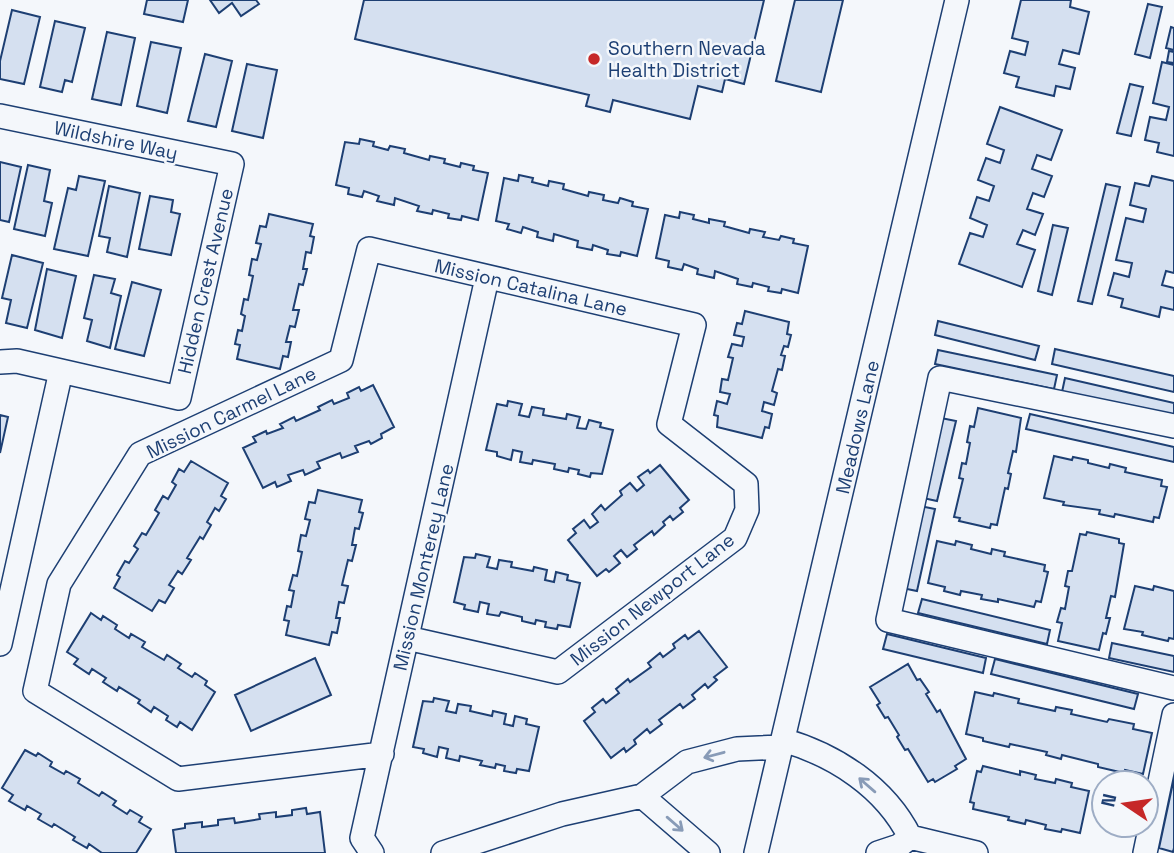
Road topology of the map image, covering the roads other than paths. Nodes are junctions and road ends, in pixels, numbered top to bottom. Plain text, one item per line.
1 (957, 0) edge
2 (0, 116) edge
3 (232, 164) joint
4 (369, 249) joint
5 (487, 278) junction
6 (694, 325) joint
7 (0, 362) edge
8 (61, 371) junction
9 (1174, 426) edge
10 (1, 638) edge
11 (407, 638) junction
12 (1174, 688) edge
13 (1174, 715) edge
14 (782, 743) junction
15 (382, 754) junction
16 (642, 796) junction
17 (910, 837) junction
18 (372, 853) edge
19 (443, 853) edge
20 (708, 853) edge
21 (756, 853) edge
22 (878, 853) edge
23 (976, 853) edge
24 (1145, 853) edge

1 - 14 street, Meadows Lane
2 - 3 street, Wildshire Way
3 - 8 street, Hidden Crest Avenue
4 - 5 street, Mission Catalina Lane
4 - 15 street, Mission Carmel Lane
5 - 6 street, Mission Catalina Lane
5 - 11 street, Mission Monterey Lane
6 - 11 street, Mission Newport Lane
7 - 8 street
8 - 10 street
9 - 12 street
11 - 15 street, Mission Monterey Lane
13 - 24 street
14 -> 16 street
17 -> 14 street
14 - 21 street, Meadows Lane
15 - 18 street, Mission Monterey Lane
16 - 19 street
16 -> 20 street
17 - 22 street
17 - 23 street

